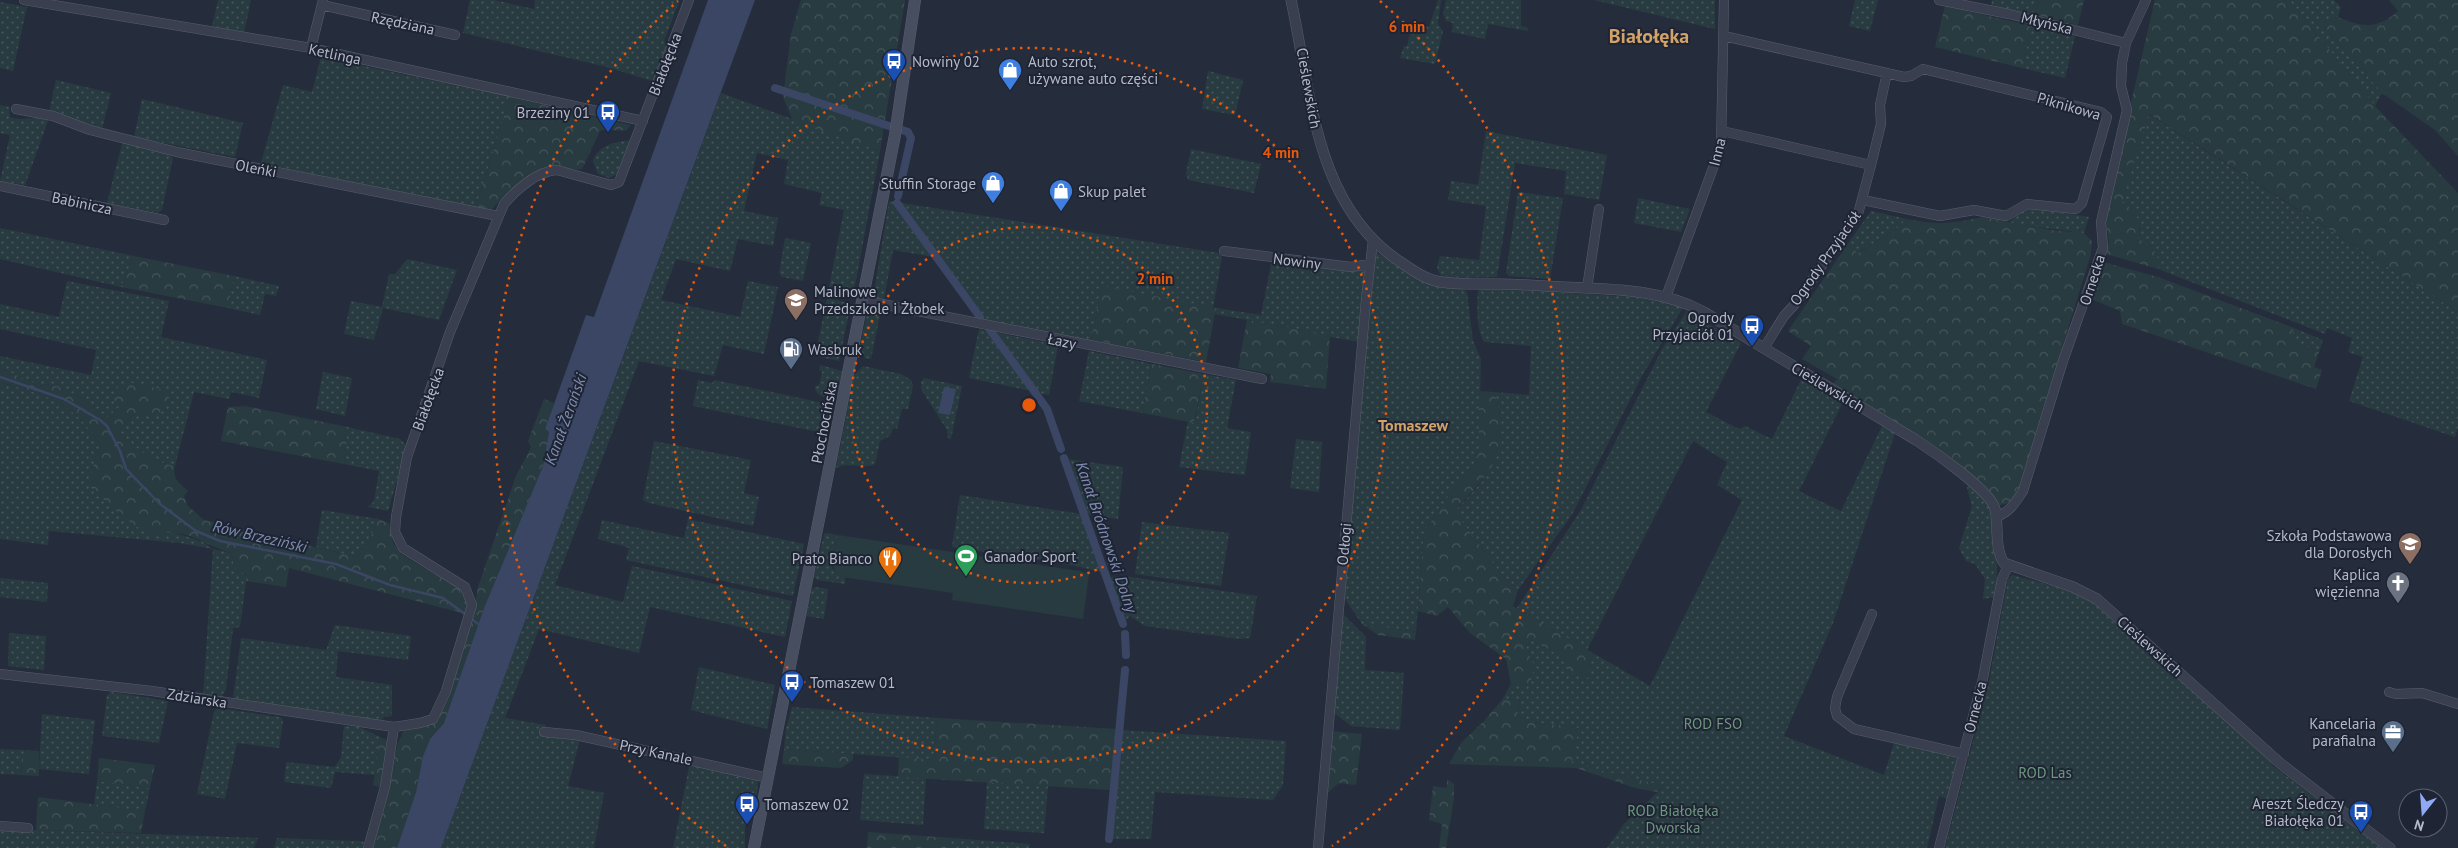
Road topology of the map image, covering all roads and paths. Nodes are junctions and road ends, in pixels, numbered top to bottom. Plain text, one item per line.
1 (24, 0) edge
2 (689, 0) edge
3 (915, 0) edge
4 (1291, 0) edge
5 (1724, 0) edge
6 (1939, 0) edge
7 (2146, 0) edge
8 (323, 3) edge
9 (455, 35) dead end
10 (1724, 36) junction
11 (2126, 43) junction
12 (311, 48) junction
13 (1887, 73) junction
14 (16, 109) dead end
15 (643, 121) junction
16 (1722, 131) junction
17 (1871, 165) junction
18 (0, 186) edge
19 (1863, 200) junction
20 (1599, 209) dead end
21 (498, 216) junction
22 (164, 220) dead end
23 (1373, 240) junction
24 (1224, 251) dead end
25 (1370, 264) junction
26 (1587, 288) junction
27 (1666, 297) junction
28 (862, 300) junction
29 (1764, 348) junction
30 (1262, 379) dead end
31 (1996, 517) junction
32 (2008, 566) junction
33 (1872, 614) dead end
34 (0, 674) edge
35 (2389, 692) dead end
36 (2458, 704) edge
37 (394, 727) junction
38 (544, 732) dead end
39 (1964, 754) junction
40 (768, 778) junction
41 (0, 826) edge
42 (28, 828) dead end
43 (368, 848) edge
44 (754, 848) edge
45 (1318, 848) edge
46 (1939, 848) edge
47 (2390, 848) edge

1 - 12 street, Ketlinga
2 - 15 street, Białołęcka
3 - 28 main road, Płochocińska
4 - 23 street, Cieślewskich
5 - 10 street, Inna
6 - 11 street, Młyńska
7 - 11 street, Ornecka
8 - 9 street, Rzędziana
8 - 12 street
10 - 13 street, Piknikowa
10 - 16 street, Inna
11 - 31 street, Ornecka
12 - 15 street, Ketlinga
13 - 17 street, Ogrody Przyjaciół
13 - 19 street, Piknikowa
14 - 21 street, Oleńki
15 - 21 street, Białołęcka
16 - 17 street
16 - 27 street, Inna
17 - 19 street, Ogrody Przyjaciół
18 - 22 street, Babinicza
19 - 29 street, Ogrody Przyjaciół
20 - 26 street
21 - 37 street, Białołęcka
23 - 25 street, Odłogi
23 - 26 street, Cieślewskich
24 - 25 street, Nowiny
25 - 45 street, Odłogi
26 - 27 street, Cieślewskich
27 - 29 street, Cieślewskich
28 - 30 street, Łazy
28 - 40 main road, Płochocińska
29 - 31 street, Cieślewskich
31 - 32 street, Cieślewskich
32 - 39 street, Ornecka
32 - 47 street, Cieślewskich
33 - 39 street
34 - 37 street, Zdziarska
35 - 36 street
37 - 43 street
38 - 40 street, Przy Kanale
39 - 46 street, Ornecka
40 - 44 main road, Płochocińska
41 - 42 street

